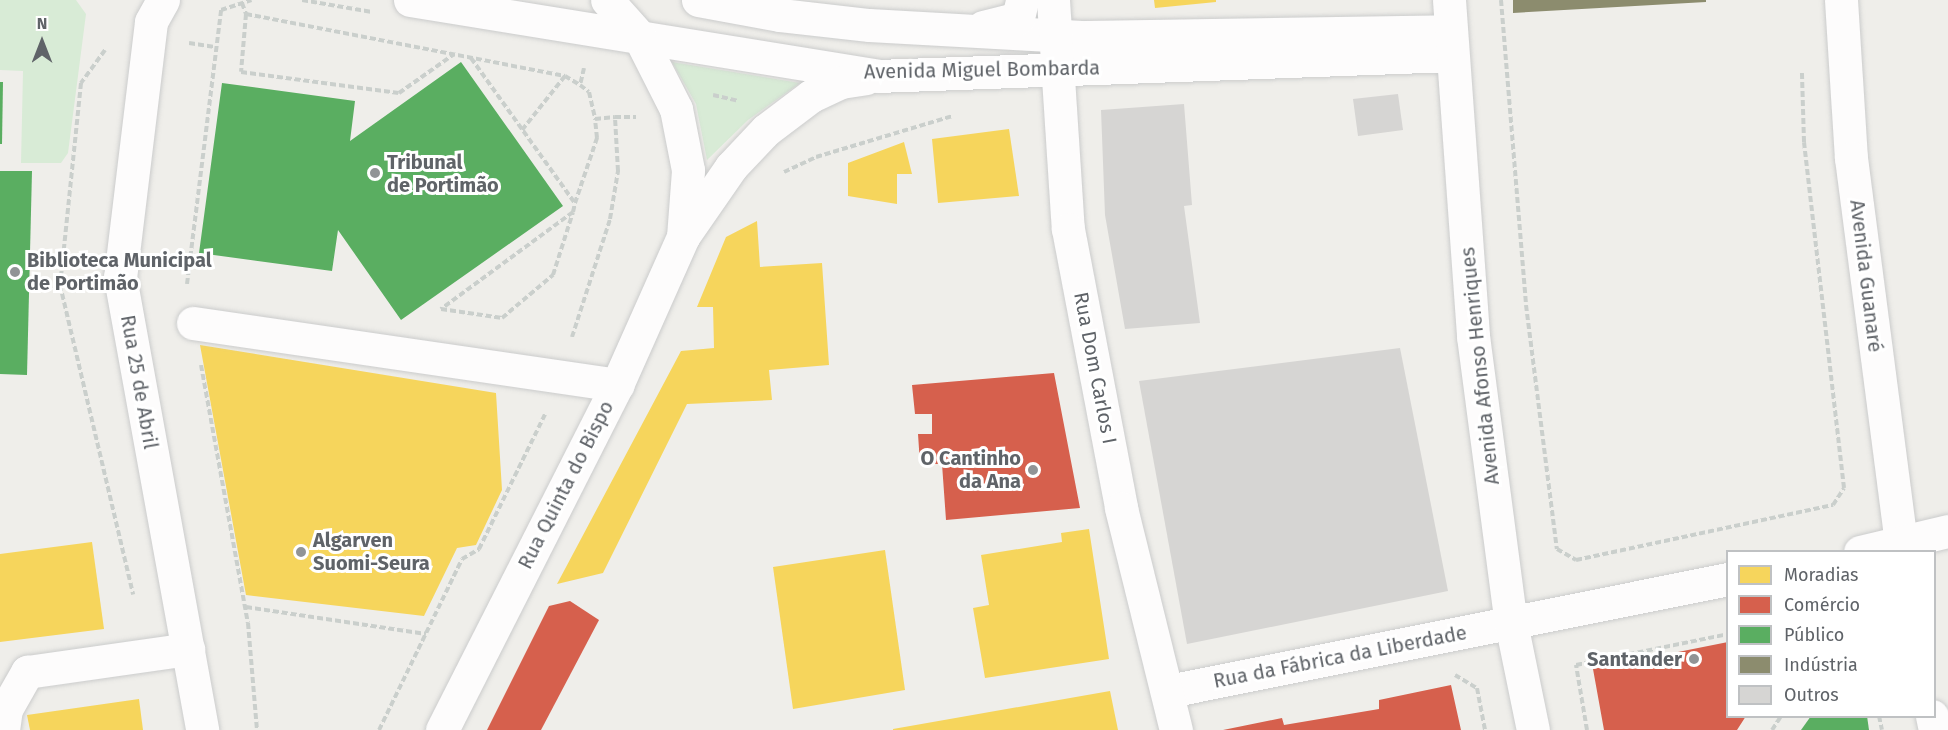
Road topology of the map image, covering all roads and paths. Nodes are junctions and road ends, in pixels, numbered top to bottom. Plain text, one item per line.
1 (302, 0) edge
2 (607, 0) edge
3 (698, 0) edge
4 (1022, 0) edge
5 (1053, 0) edge
6 (1501, 0) edge
7 (1841, 0) edge
8 (242, 3) dead end
9 (154, 7) edge
10 (396, 7) edge
11 (246, 14) junction
12 (1451, 29) edge
13 (974, 30) junction
14 (639, 36) junction
15 (1054, 36) junction
16 (112, 41) dead end
17 (454, 54) junction
18 (471, 57) junction
19 (1802, 61) dead end
20 (586, 63) dead end
21 (1057, 70) junction
22 (565, 76) junction
23 (877, 76) junction
24 (580, 86) junction
25 (964, 112) dead end
26 (615, 117) junction
27 (644, 117) dead end
28 (595, 119) junction
29 (522, 130) junction
30 (779, 175) dead end
31 (575, 203) junction
32 (573, 212) junction
33 (683, 237) junction
34 (193, 323) dead end
35 (571, 341) dead end
36 (616, 385) junction
37 (546, 412) dead end
38 (1948, 531) edge
39 (1901, 547) edge
40 (1876, 550) edge
41 (1726, 579) edge
42 (136, 606) dead end
43 (245, 607) dead end
44 (1511, 623) junction
45 (426, 634) junction
46 (1726, 634) edge
47 (188, 649) junction
48 (1453, 674) dead end
49 (1169, 690) junction
50 (3, 730) edge
51 (202, 730) edge
52 (379, 730) edge
53 (442, 730) edge
54 (1176, 730) edge
55 (1485, 730) edge
56 (1533, 730) edge
57 (1587, 730) edge

1 - 10 path
2 - 14 street, Rua Quinta do Bispo
3 - 13 street, Avenida Miguel Bombarda
4 - 13 street
5 - 15 street, Rua Dom Carlos I
6 - 19 path
7 - 39 street, Avenida Guanaré
8 - 11 path
9 - 47 street, Rua 25 de Abril
10 - 14 street, Avenida Miguel Bombarda
11 - 17 path
11 - 17 path
12 - 15 street, Avenida Miguel Bombarda
12 - 21 street, Avenida Miguel Bombarda
12 - 44 street, Avenida Afonso Henriques
13 - 15 street, Avenida Miguel Bombarda
14 - 23 street, Avenida Miguel Bombarda
14 - 33 street, Rua Quinta do Bispo
15 - 21 street, Rua Dom Carlos I
16 - 42 path
17 - 18 path
18 - 22 path
18 - 29 path
20 - 24 path
21 - 23 street, Avenida Miguel Bombarda
21 - 49 street, Rua Dom Carlos I
22 - 24 path
22 - 29 path
23 - 33 street, Rua Quinta do Bispo
24 - 28 path
25 - 30 path
26 - 27 path
26 - 28 path
26 - 35 path
28 - 31 path
29 - 31 path
31 - 32 path
32 - 32 path
33 - 36 street, Rua Quinta do Bispo
34 - 36 street
36 - 53 street, Rua Quinta do Bispo
37 - 45 path
38 - 39 street
39 - 40 street
41 - 44 street, Rua da Fábrica da Liberdade
43 - 45 path
44 - 49 street, Rua da Fábrica da Liberdade
44 - 56 street, Avenida Afonso Henriques
45 - 52 path
46 - 57 path
47 - 50 street
47 - 51 street, Rua 25 de Abril
48 - 55 path
49 - 54 street, Rua Dom Carlos I

